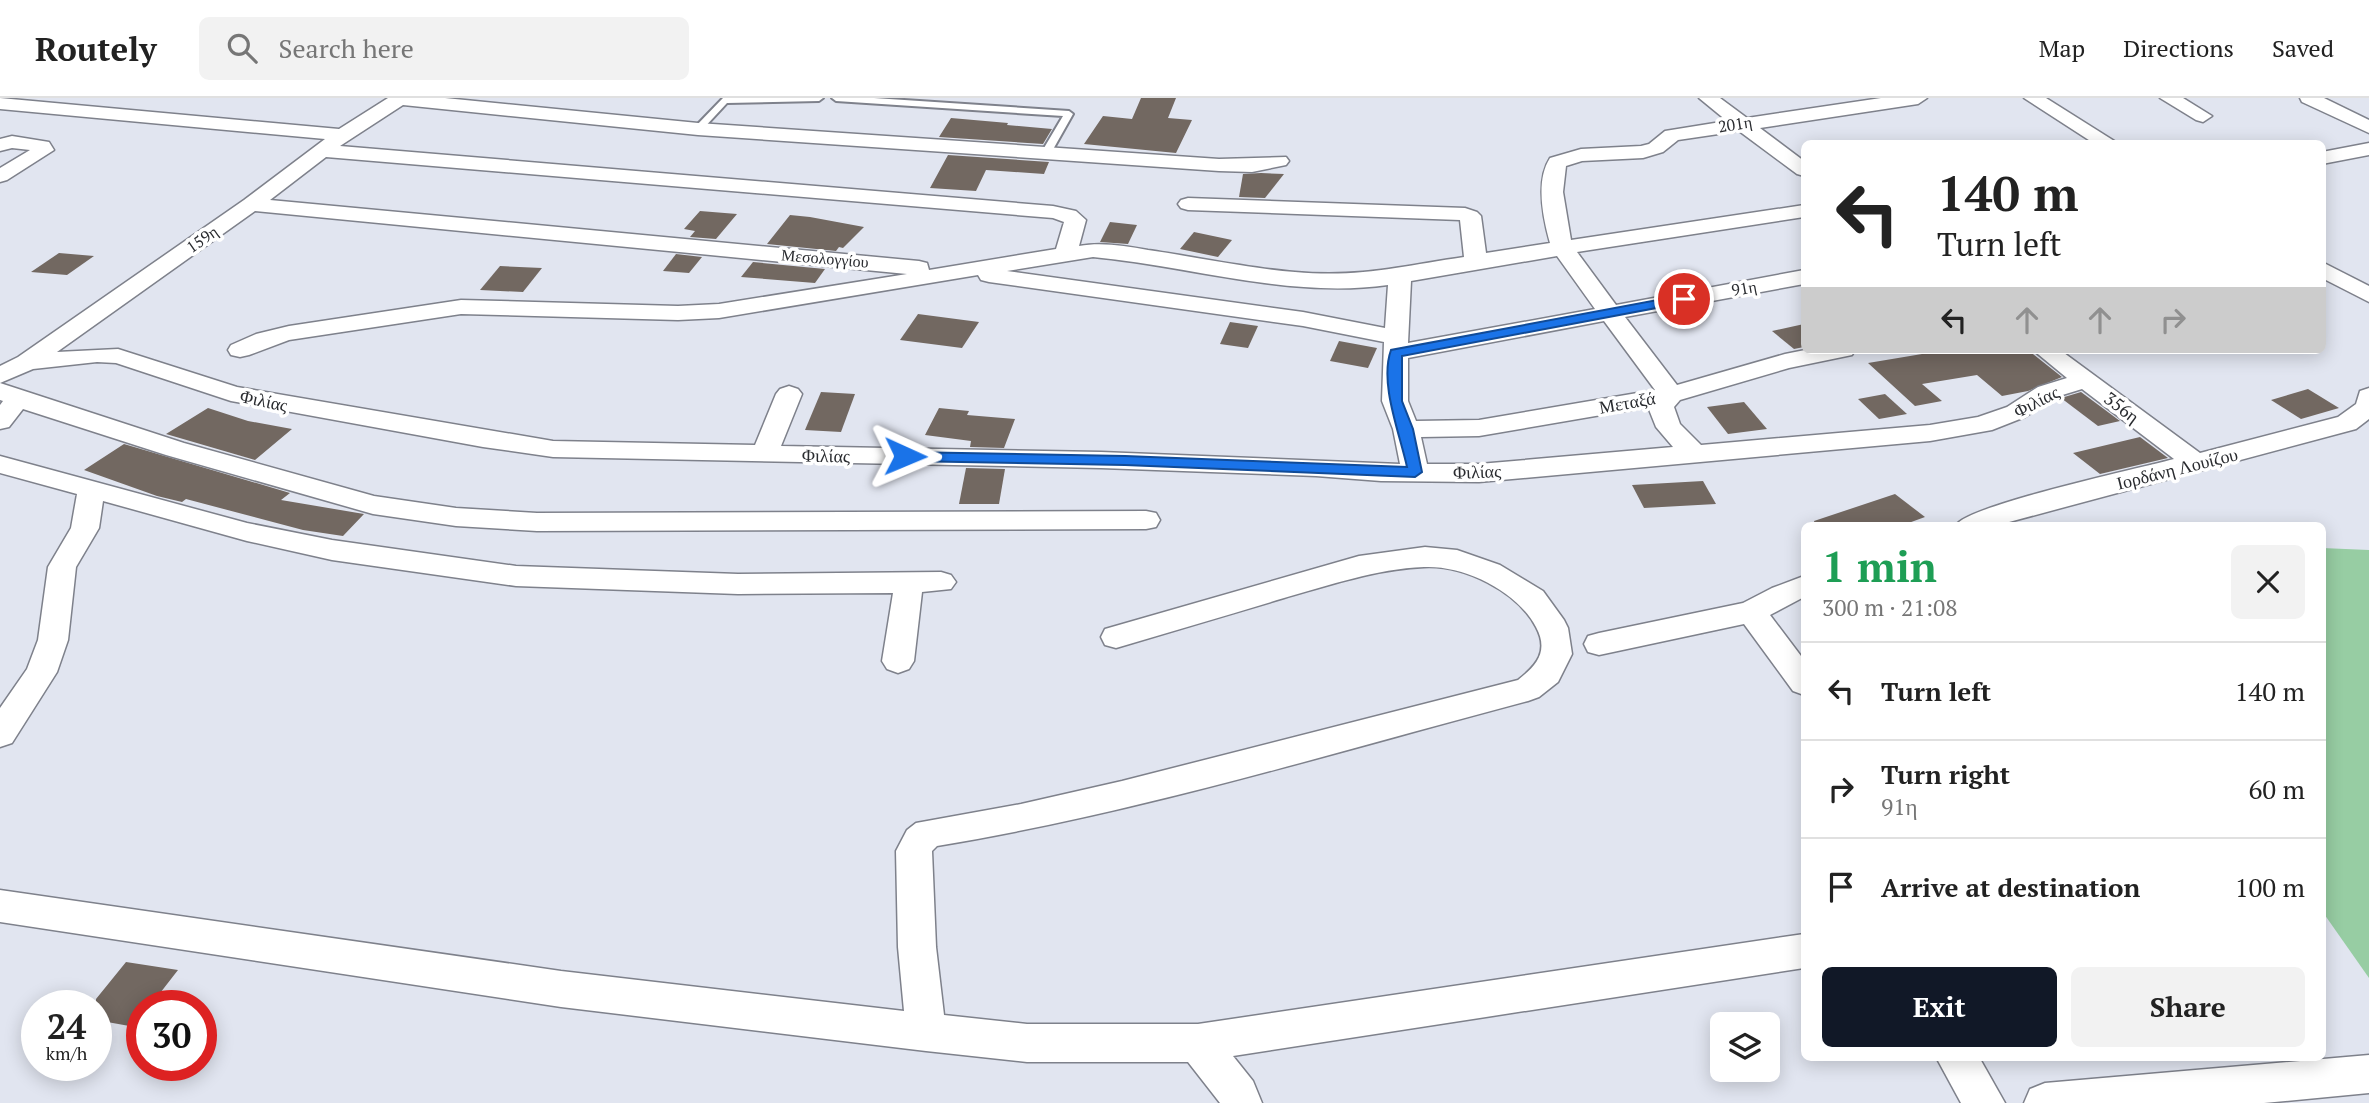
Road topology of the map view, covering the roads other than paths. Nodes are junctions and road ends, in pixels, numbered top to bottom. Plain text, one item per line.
1 (400, 98) edge
2 (820, 98) edge
3 (836, 98) edge
4 (1707, 98) edge
5 (1918, 98) edge
6 (2033, 98) edge
7 (2169, 98) edge
8 (2309, 98) edge
9 (0, 103) edge
10 (2203, 117) dead end
11 (1741, 123) junction
12 (2369, 127) edge
13 (698, 129) junction
14 (343, 135) junction
15 (2103, 140) edge
16 (0, 145) edge
17 (2369, 149) edge
18 (324, 151) junction
19 (1046, 153) junction
20 (2326, 157) edge
21 (1279, 161) dead end
22 (1801, 168) edge
23 (0, 176) edge
24 (251, 204) junction
25 (1188, 204) dead end
26 (1801, 211) edge
27 (1563, 248) junction
28 (1066, 253) junction
29 (1476, 262) junction
30 (943, 272) junction
31 (2369, 276) edge
32 (1400, 278) junction
33 (1801, 278) edge
34 (2332, 283) edge
35 (2369, 295) edge
36 (1609, 313) junction
37 (1396, 345) junction
38 (240, 350) dead end
39 (1822, 354) edge
40 (2050, 354) edge
41 (27, 362) junction
42 (0, 376) edge
43 (2086, 380) junction
44 (789, 394) dead end
45 (9, 395) edge
46 (1671, 395) junction
47 (2369, 396) edge
48 (0, 421) edge
49 (1406, 429) junction
50 (1694, 453) junction
51 (765, 454) junction
52 (0, 464) edge
53 (2198, 464) junction
54 (1415, 472) junction
55 (90, 489) junction
56 (1146, 520) dead end
57 (1978, 522) edge
58 (909, 582) junction
59 (941, 582) dead end
60 (1801, 587) edge
61 (1751, 612) junction
62 (1116, 637) dead end
63 (1598, 645) dead end
64 (898, 661) dead end
65 (1801, 679) edge
66 (0, 734) edge
67 (0, 906) edge
68 (1801, 951) edge
69 (926, 1032) junction
70 (1198, 1043) junction
71 (1958, 1061) edge
72 (2369, 1074) edge
73 (1241, 1103) edge
74 (1984, 1103) edge
75 (2045, 1103) edge

1 - 13 street
1 - 14 street, 159η
2 - 13 lane
3 - 19 lane
4 - 11 street
5 - 11 street, 201η
6 - 15 street
7 - 10 street
8 - 12 street
9 - 14 street
11 - 22 street
11 - 27 street, 201η
13 - 19 street
14 - 18 street, 159η
16 - 23 street
17 - 20 street
18 - 24 street, 159η
18 - 28 street
19 - 21 street
24 - 30 street, Μεσολογγίου
24 - 41 street, 159η
25 - 29 street
26 - 27 street
27 - 29 street
27 - 36 street
28 - 30 street
28 - 32 street
29 - 32 street
30 - 37 street, Μεσολογγίου
30 - 38 street
31 - 34 street
32 - 37 street
33 - 36 street, 91η
34 - 35 street
36 - 37 street, 91η
36 - 46 street
37 - 49 street
39 - 46 street, Μεταξά
40 - 43 street, 356η
41 - 42 street, 159η
41 - 51 street, Φιλίας
43 - 50 street, Φιλίας
43 - 53 street, 356η
44 - 51 street
45 - 48 street
45 - 56 street
46 - 49 street, Μεταξά
46 - 50 street
47 - 53 street, Ιορδάνη Λουίζου
49 - 54 street
50 - 54 street, Φιλίας
51 - 54 street, Φιλίας
52 - 55 street
53 - 57 street, Ιορδάνη Λουίζου
55 - 58 street
55 - 66 street
58 - 59 street
58 - 64 street
60 - 61 street
61 - 63 street
61 - 65 street
62 - 69 street
67 - 69 street
68 - 70 street
69 - 70 street
70 - 73 street
71 - 74 street
72 - 75 street

